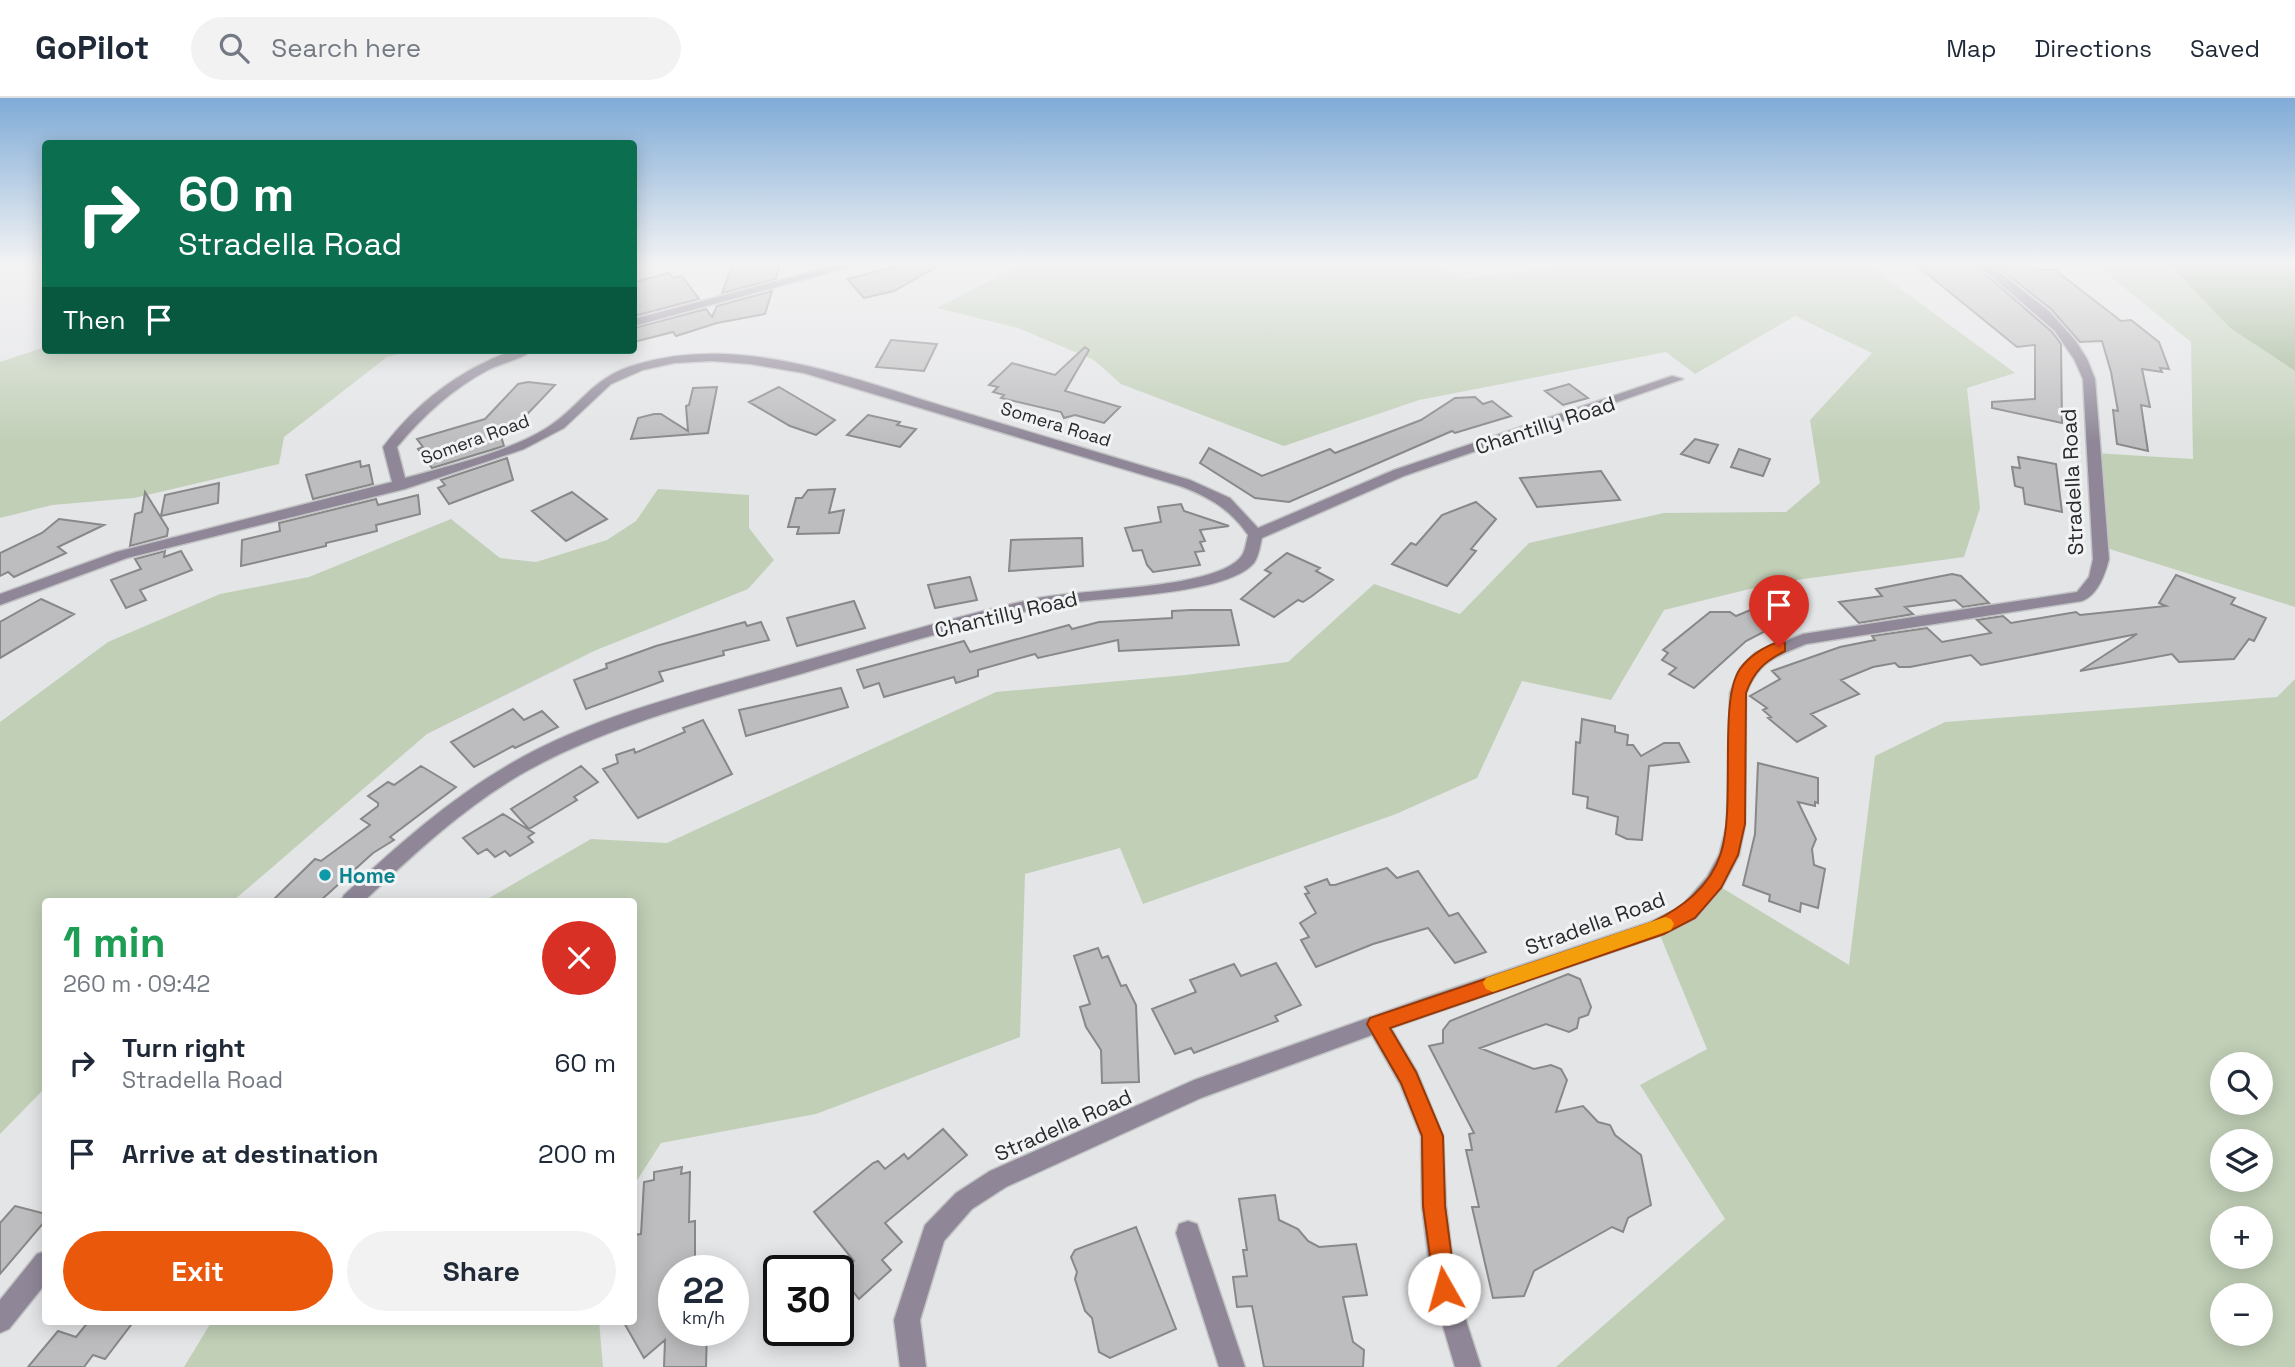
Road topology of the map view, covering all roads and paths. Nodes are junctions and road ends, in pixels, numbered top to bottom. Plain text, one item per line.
1 (2054, 323) edge
2 (513, 354) edge
3 (1677, 379) dead end
4 (400, 486) junction
5 (1255, 534) junction
6 (0, 600) edge
7 (354, 898) edge
8 (1377, 1024) junction
9 (1188, 1233) dead end
10 (42, 1268) edge
11 (0, 1320) edge
12 (1470, 1362) edge
13 (913, 1367) edge
14 (1232, 1367) edge

1 - 8 street, Stradella Road
2 - 4 street
3 - 5 street, Chantilly Road
4 - 5 street, Somera Road
4 - 6 street, Somera Road
5 - 7 street, Chantilly Road
8 - 12 street
8 - 13 street, Stradella Road
9 - 14 street
10 - 11 street

